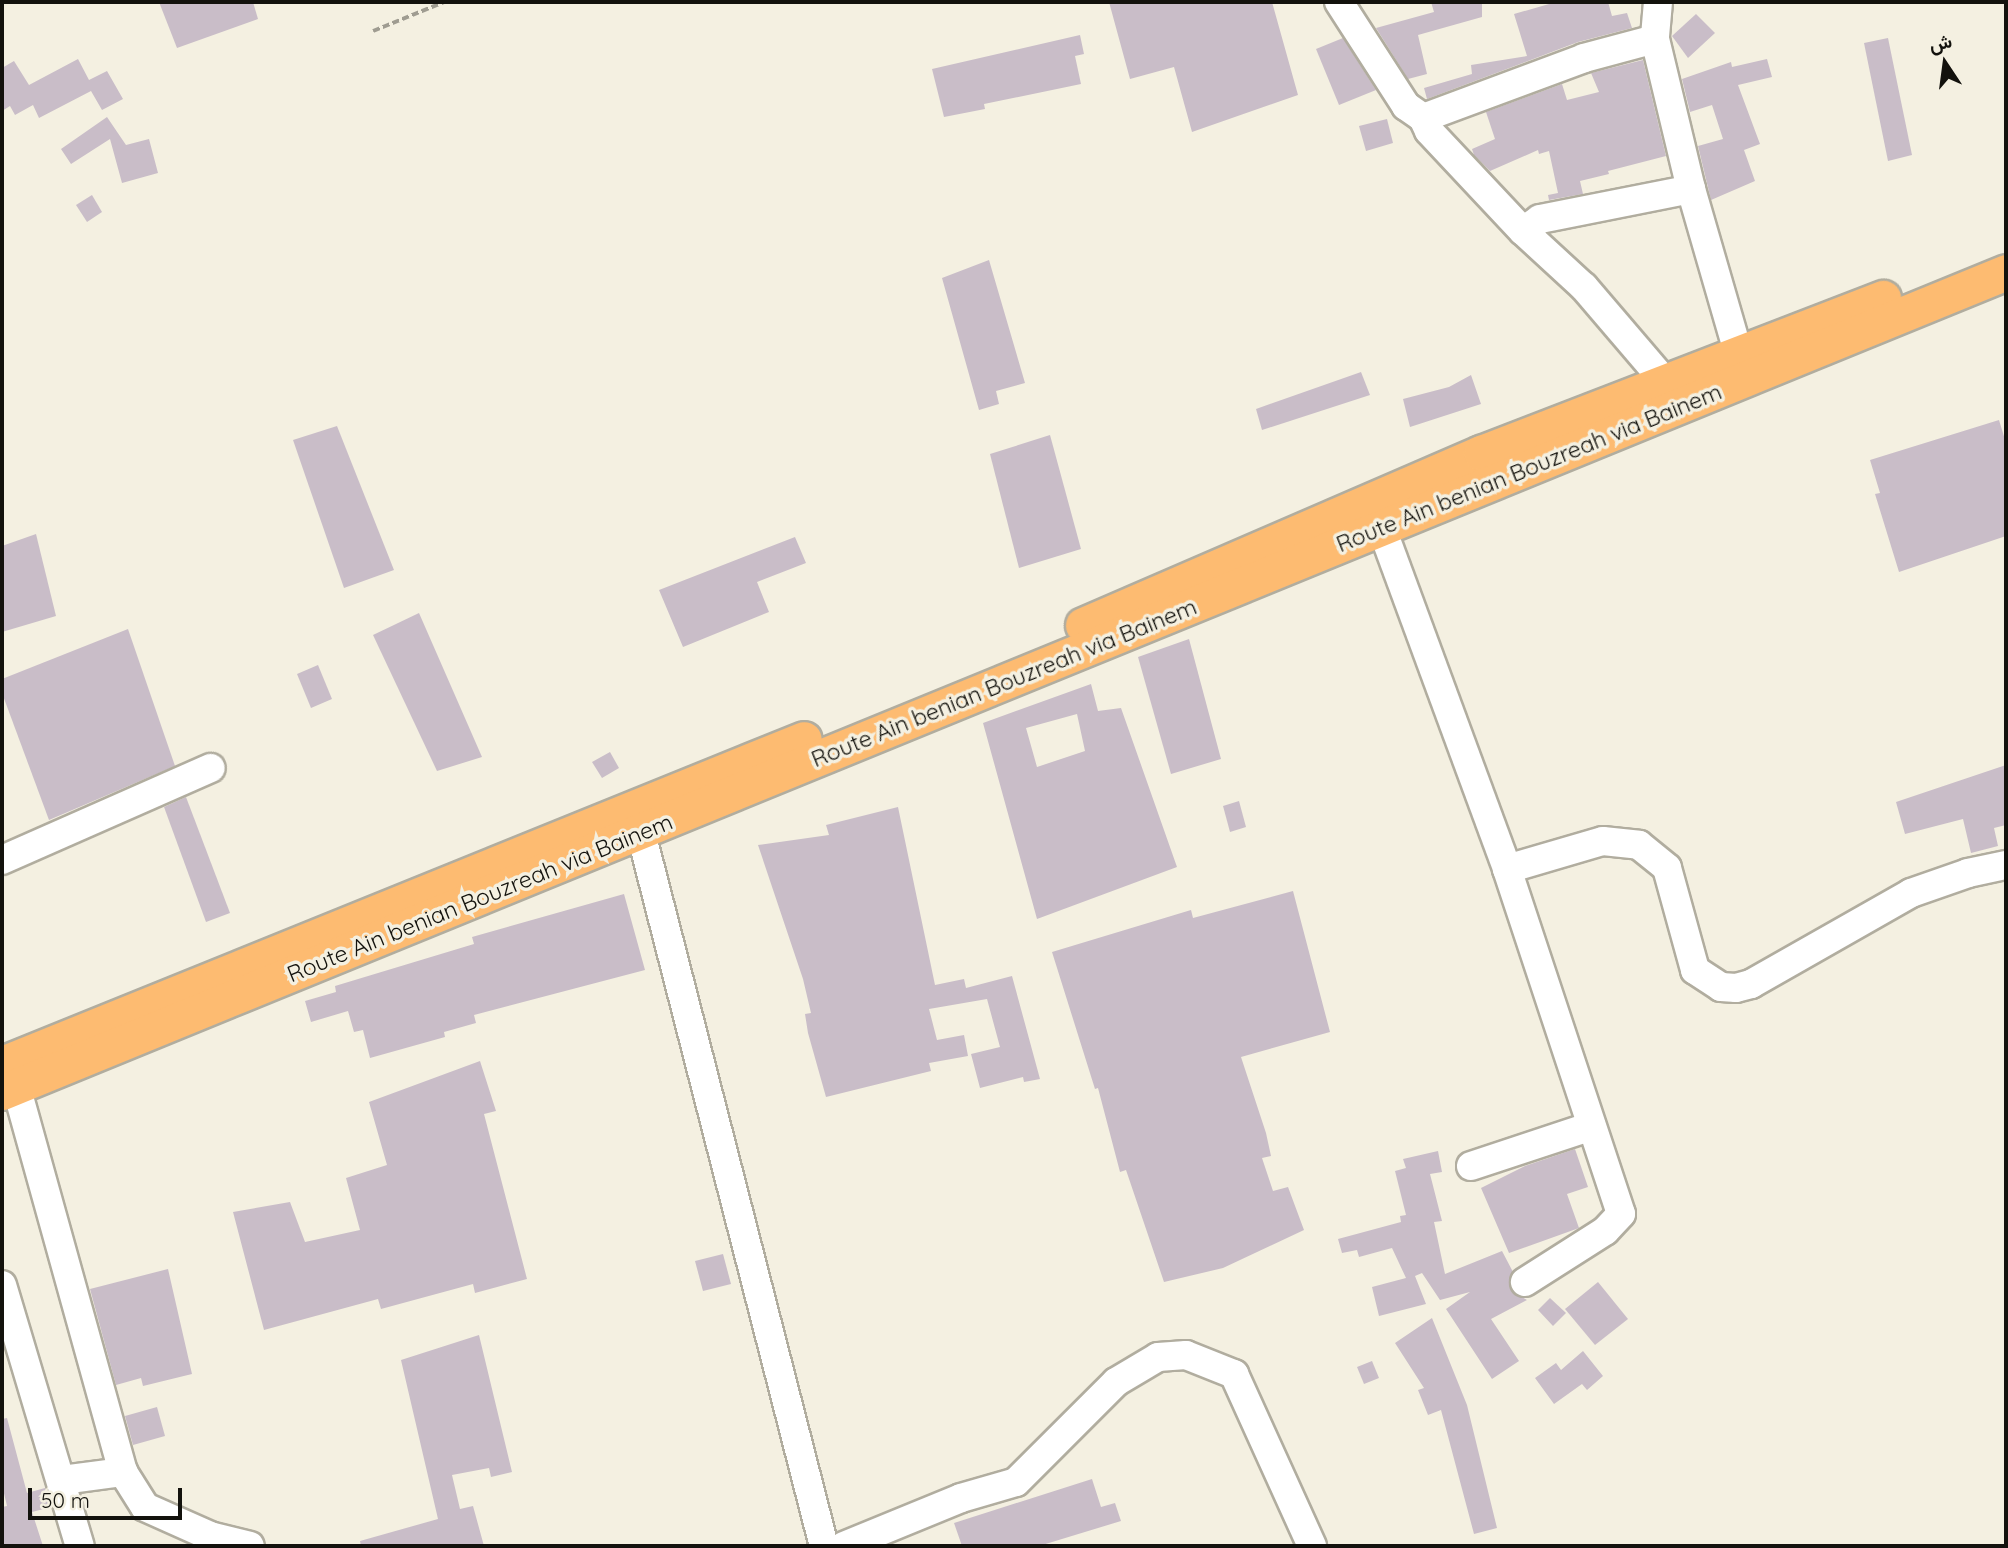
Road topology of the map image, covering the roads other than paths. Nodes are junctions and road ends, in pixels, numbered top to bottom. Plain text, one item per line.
1 (1339, 2) edge
2 (1658, 2) edge
3 (1655, 39) junction
4 (1423, 118) junction
5 (1691, 189) junction
6 (1522, 231) junction
7 (2006, 249) edge
8 (2006, 272) edge
9 (1740, 355) junction
10 (1666, 383) junction
11 (1381, 526) junction
12 (211, 768) dead end
13 (641, 833) junction
14 (2, 860) edge
15 (2006, 865) edge
16 (1507, 869) junction
17 (6, 1080) edge
18 (1592, 1126) junction
19 (1471, 1166) dead end
20 (1525, 1282) dead end
21 (2, 1285) edge
22 (123, 1472) junction
23 (62, 1480) junction
24 (80, 1546) edge
25 (250, 1546) edge
26 (824, 1546) edge
27 (844, 1546) edge
28 (1312, 1546) edge

1 - 4 street
2 - 3 street
3 - 4 street
3 - 5 street
4 - 6 street
5 - 6 street
5 - 9 street
6 - 10 street
7 - 9 main road, Route Ain benian Bouzreah via Bainem
8 - 11 main road, Route Ain benian Bouzreah via Bainem
9 - 10 main road, Route Ain benian Bouzreah via Bainem
10 - 17 main road, Route Ain benian Bouzreah via Bainem
11 - 13 main road, Route Ain benian Bouzreah via Bainem
11 - 16 street
12 - 14 street
13 - 17 main road, Route Ain benian Bouzreah via Bainem
13 - 26 street
15 - 16 street
16 - 18 street
17 - 22 street
18 - 19 street
18 - 20 street
21 - 23 street
22 - 23 street
22 - 25 street
23 - 24 street
27 - 28 street

